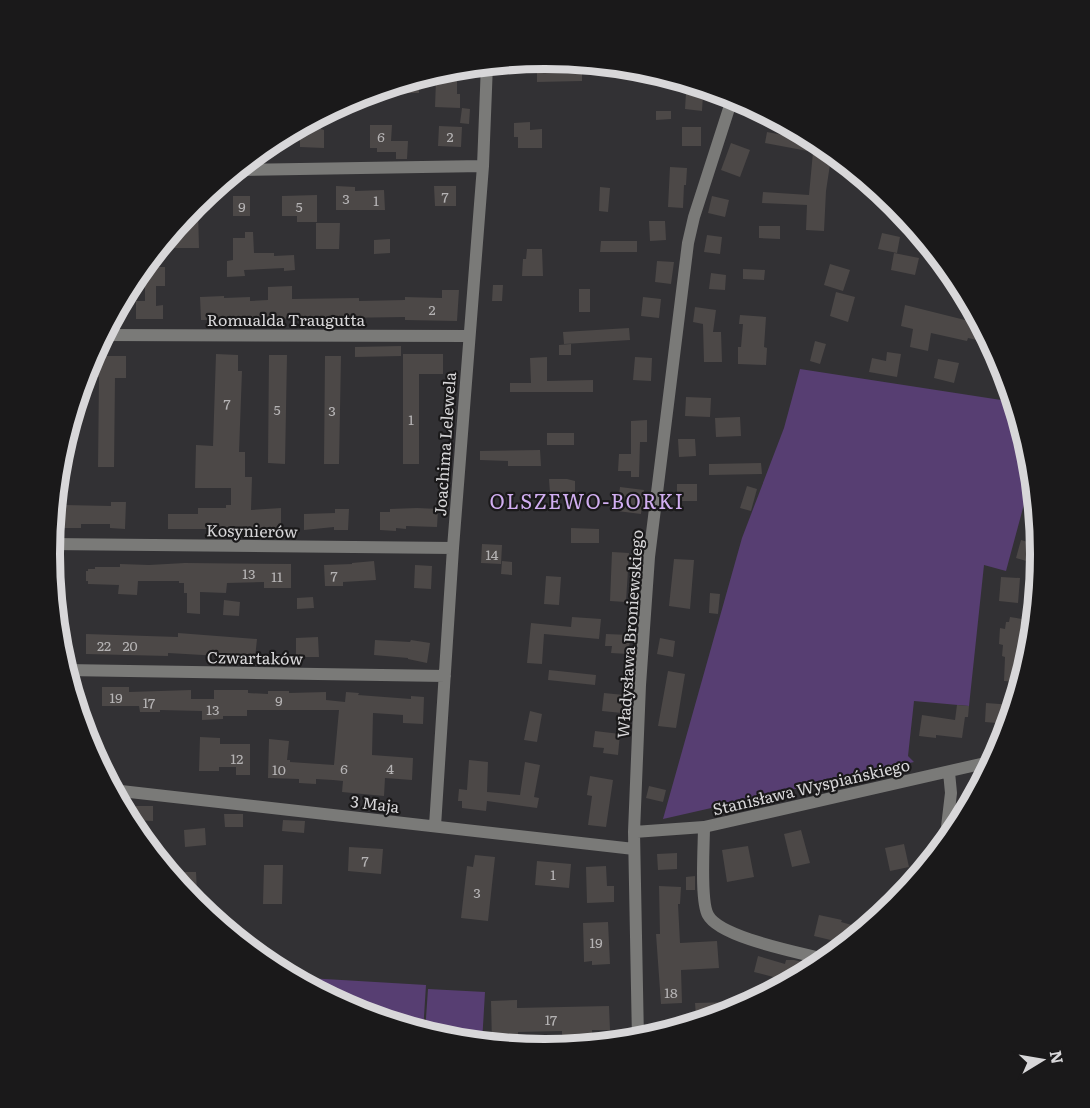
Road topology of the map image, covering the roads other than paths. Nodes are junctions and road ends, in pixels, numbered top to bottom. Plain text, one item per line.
1 (488, 72) edge
2 (730, 106) edge
3 (483, 166) junction
4 (249, 170) edge
5 (112, 335) edge
6 (469, 336) junction
7 (60, 544) edge
8 (453, 548) junction
9 (74, 670) edge
10 (445, 676) junction
11 (982, 764) edge
12 (949, 772) junction
13 (122, 791) edge
14 (947, 824) edge
15 (435, 826) junction
16 (704, 827) junction
17 (634, 832) junction
18 (634, 849) junction
19 (815, 956) edge
20 (638, 1030) edge

1 - 3 street, Joachima Lelewela
2 - 17 street, Władysława Broniewskiego
3 - 4 street
3 - 6 street, Joachima Lelewela
5 - 6 street, Romualda Traugutta
6 - 8 street, Joachima Lelewela
7 - 8 street, Kosynierów
8 - 10 street, Joachima Lelewela
9 - 10 street, Czwartaków
10 - 15 street, Joachima Lelewela
11 - 12 street, Stanisława Wyspiańskiego
12 - 14 street
12 - 16 street, Stanisława Wyspiańskiego
13 - 15 street, 3 Maja
15 - 18 street, 3 Maja
16 - 17 street, Stanisława Wyspiańskiego
16 - 19 street
17 - 18 street, Władysława Broniewskiego
18 - 20 street, Władysława Broniewskiego

